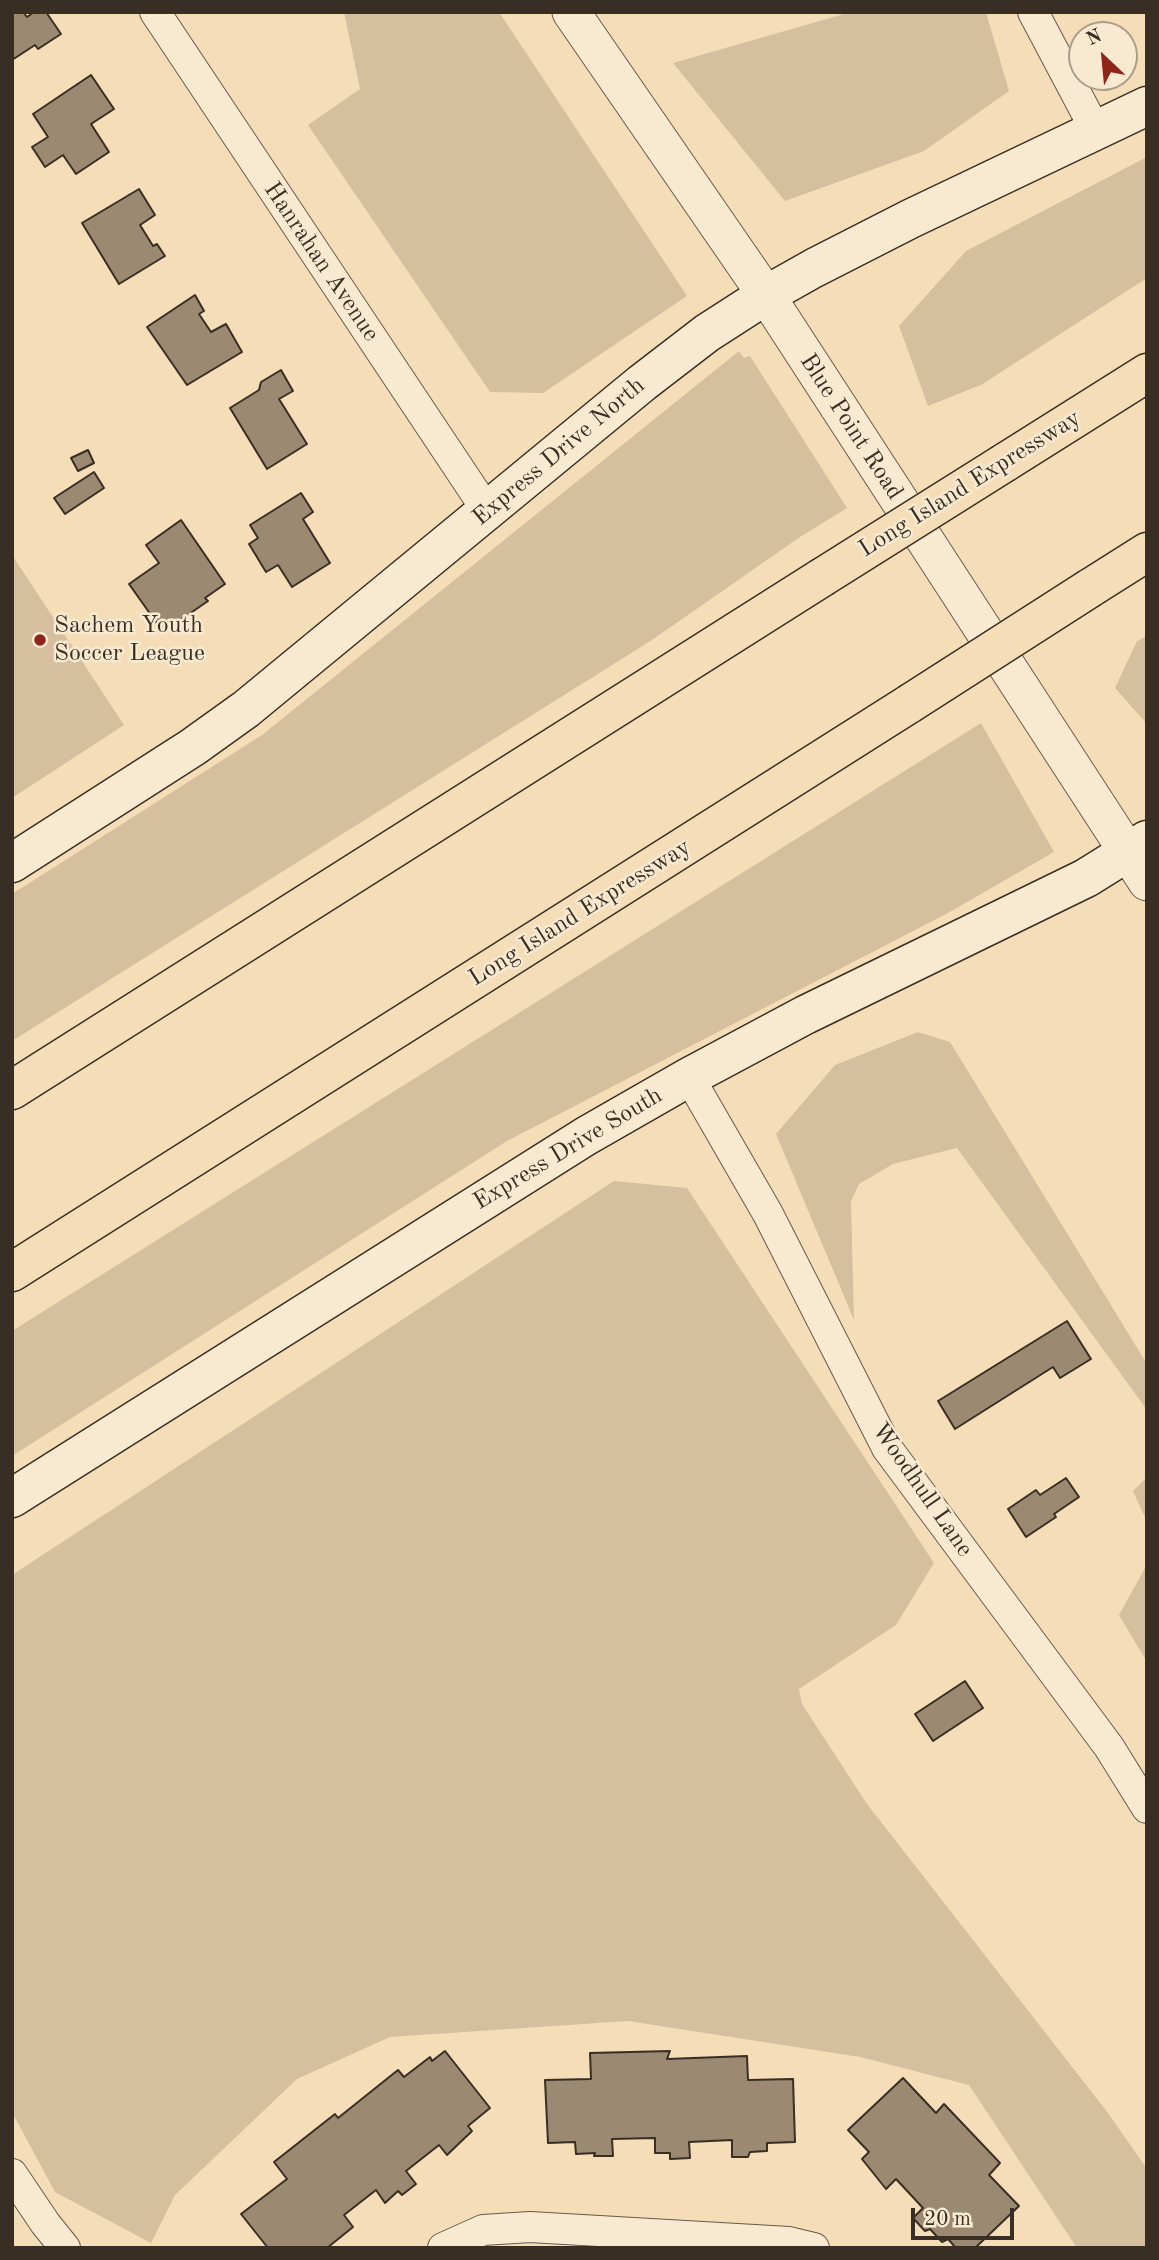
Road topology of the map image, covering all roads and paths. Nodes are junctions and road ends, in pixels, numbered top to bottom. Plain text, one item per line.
1 (155, 12) edge
2 (571, 12) edge
3 (1033, 12) edge
4 (1147, 106) edge
5 (1096, 131) junction
6 (766, 295) junction
7 (1147, 373) edge
8 (488, 512) junction
9 (1147, 552) edge
10 (1140, 858) edge
11 (12, 863) edge
12 (689, 1077) junction
13 (12, 1090) edge
14 (12, 1272) edge
15 (12, 1498) edge
16 (1147, 1808) edge
17 (12, 2174) edge
18 (65, 2248) edge
19 (443, 2248) edge
20 (814, 2248) edge

1 - 8 street, Hanrahan Avenue
2 - 6 street, Blue Point Road
3 - 5 street
4 - 5 main road, Express Drive North
5 - 6 main road, Express Drive North
6 - 8 main road, Express Drive North
6 - 10 street, Blue Point Road
7 - 13 highway, Long Island Expressway, bridge
8 - 11 main road, Express Drive North
9 - 14 highway, Long Island Expressway, bridge
10 - 12 main road, Express Drive South
12 - 15 main road, Express Drive South
12 - 16 street, Woodhull Lane
17 - 18 street
19 - 20 street

